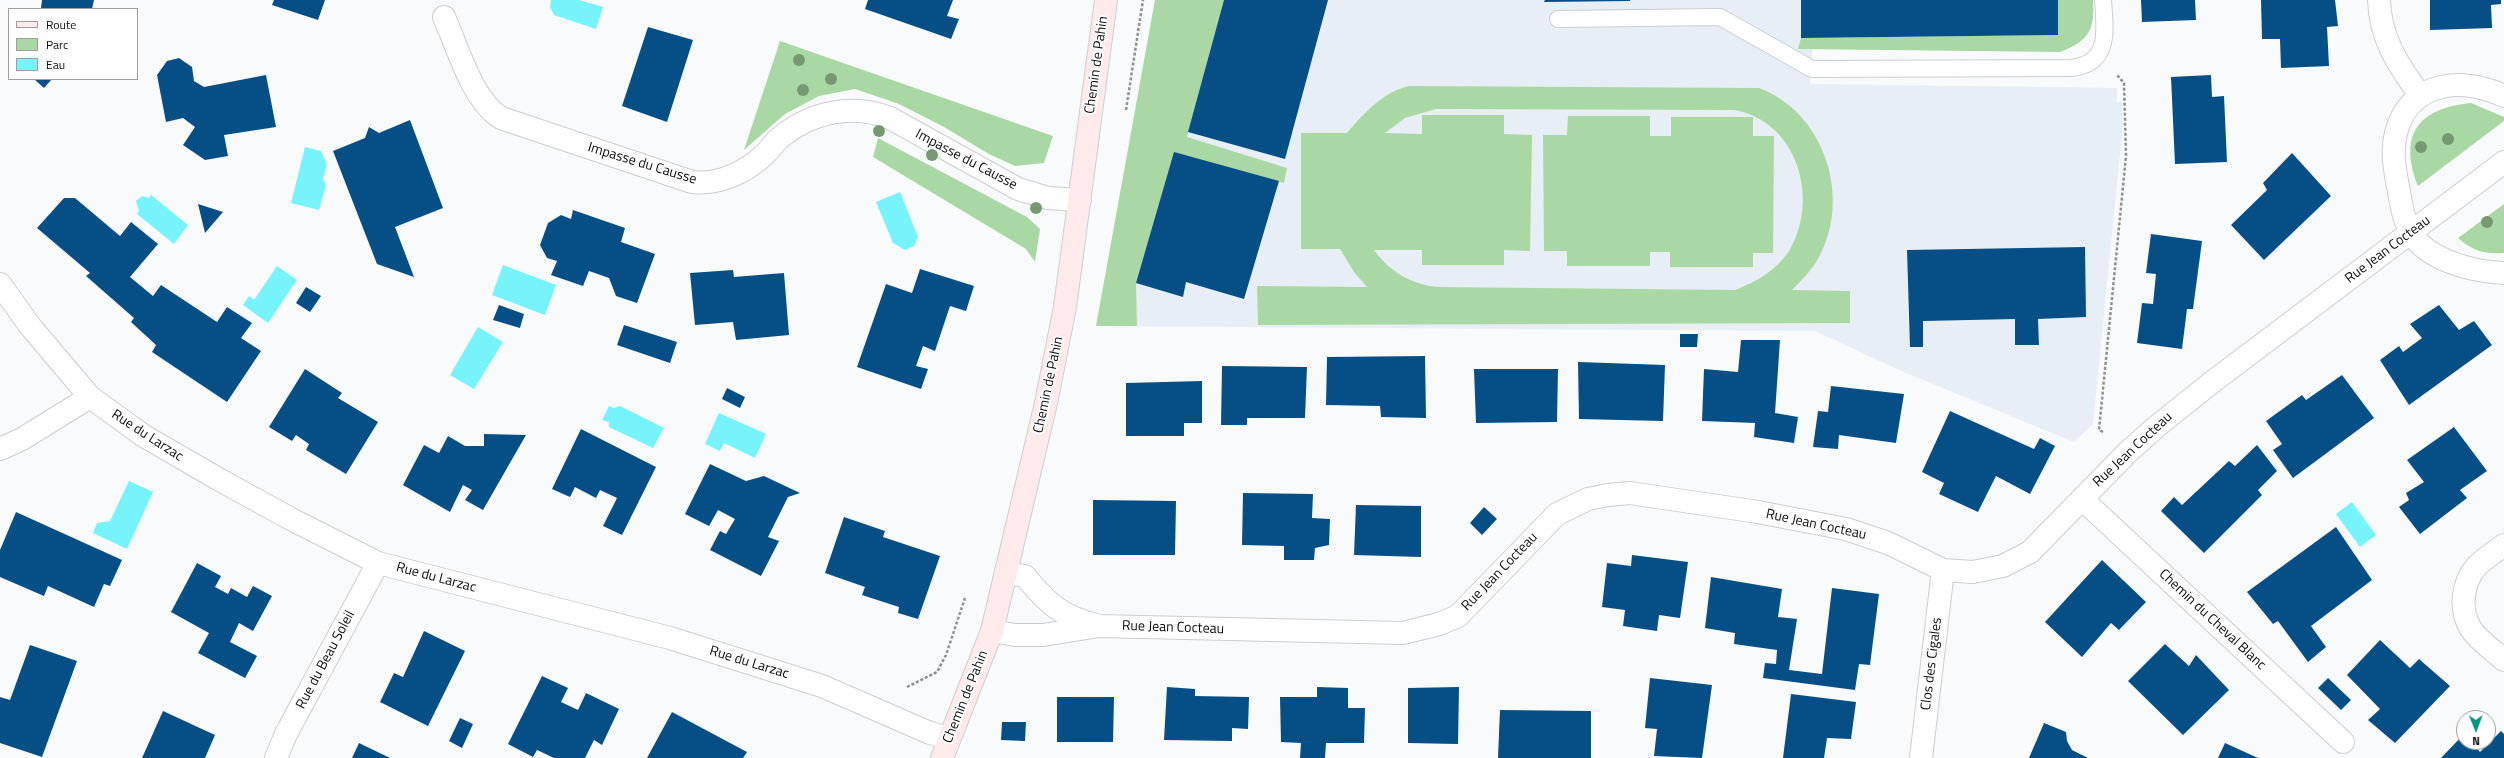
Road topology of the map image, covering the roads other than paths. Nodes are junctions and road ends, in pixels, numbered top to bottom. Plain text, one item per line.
1 (1106, 0) edge
2 (2103, 0) edge
3 (2379, 0) edge
4 (444, 17) dead end
5 (1558, 19) dead end
6 (2420, 95) junction
7 (2504, 96) edge
8 (2504, 162) edge
9 (1080, 200) junction
10 (2411, 233) junction
11 (2504, 273) edge
12 (0, 284) edge
13 (90, 397) junction
14 (0, 449) edge
15 (2082, 499) junction
16 (2504, 545) edge
17 (378, 563) junction
18 (1943, 570) junction
19 (1006, 573) junction
20 (1099, 626) junction
21 (992, 631) junction
22 (2504, 660) edge
23 (949, 738) junction
24 (2343, 742) dead end
25 (276, 758) edge
26 (942, 758) edge
27 (1921, 758) edge

1 - 9 main road, Chemin de Pahin
2 - 5 lane
3 - 6 street
4 - 9 street, Impasse du Causse
6 - 7 street
6 - 10 street
8 - 10 street, Rue Jean Cocteau
9 - 19 main road, Chemin de Pahin
10 - 11 street
10 - 15 street, Rue Jean Cocteau
12 - 13 street, Rue du Larzac
13 - 14 street
13 - 17 street, Rue du Larzac
15 - 18 street, Rue Jean Cocteau
15 - 24 street, Chemin du Cheval Blanc
16 - 22 street
17 - 23 street, Rue du Larzac
17 - 25 street, Rue du Beau Soleil
18 - 20 street, Rue Jean Cocteau
18 - 27 street, Clos des Cigales
19 - 20 street, Rue Jean Cocteau
19 - 21 main road, Chemin de Pahin
20 - 21 street, Rue Jean Cocteau
21 - 23 main road, Chemin de Pahin
23 - 26 main road, Chemin de Pahin

